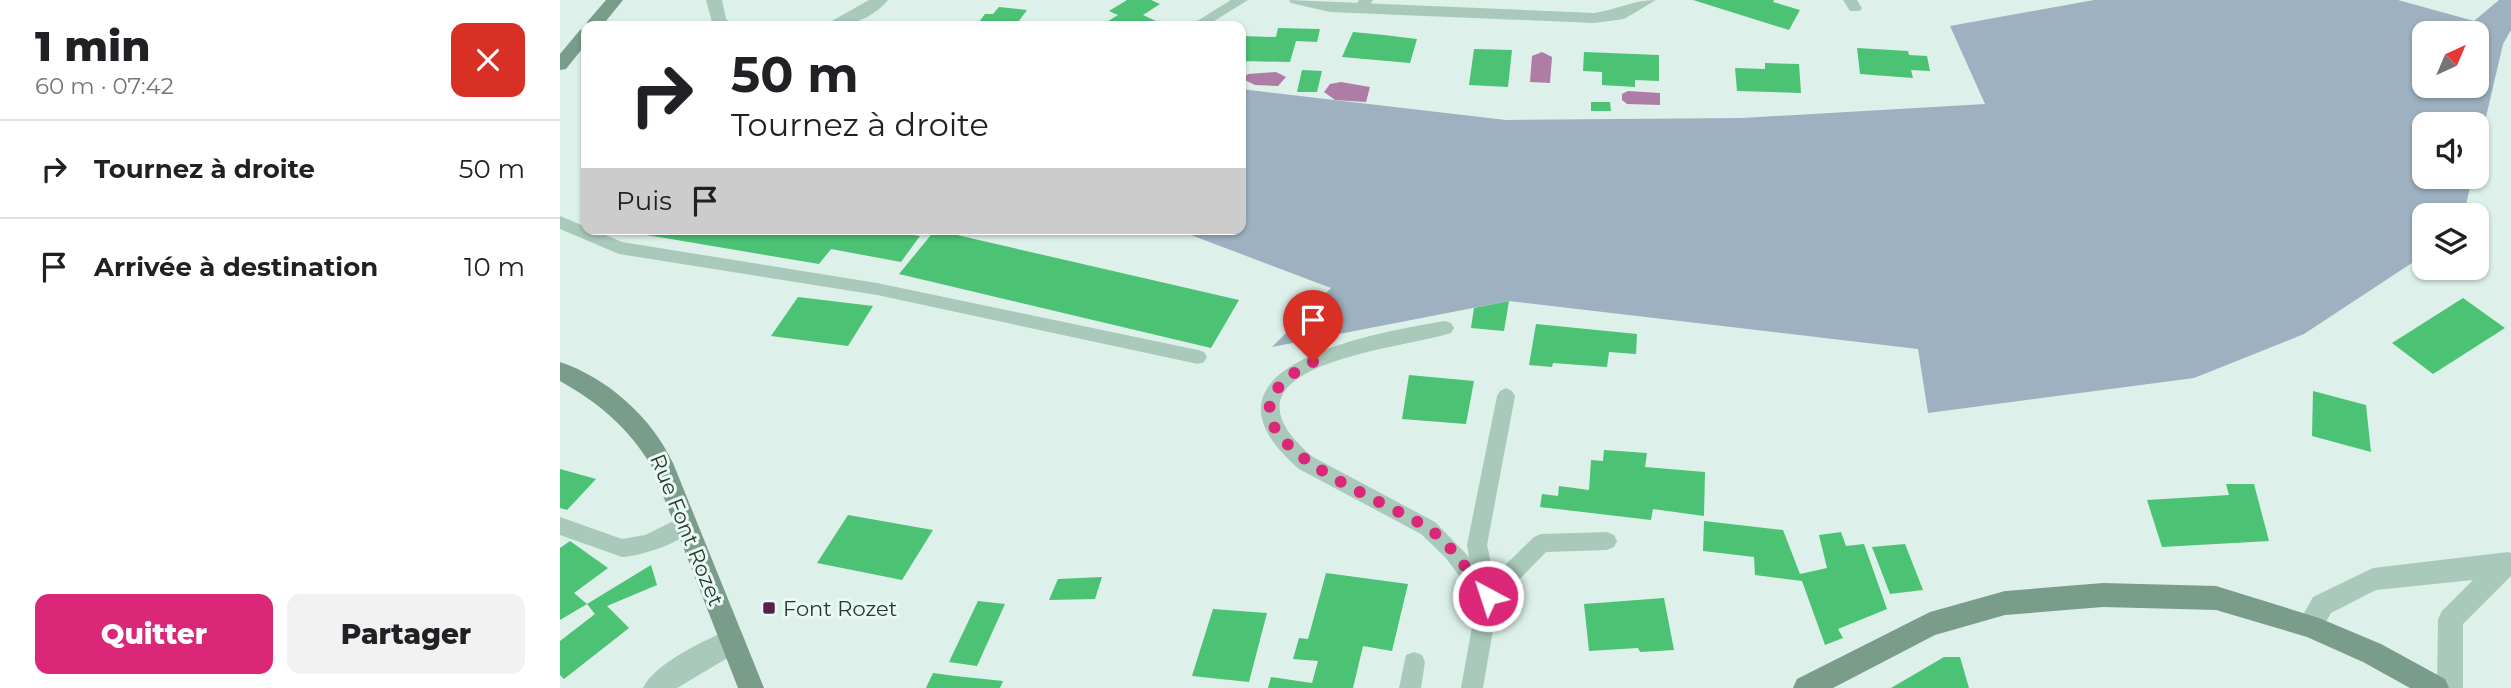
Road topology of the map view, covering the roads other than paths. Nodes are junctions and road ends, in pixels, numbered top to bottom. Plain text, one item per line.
1 (615, 0) edge
2 (714, 0) edge
3 (880, 0) edge
4 (1241, 0) edge
5 (1297, 0) edge
6 (1648, 0) edge
7 (1363, 4) edge
8 (597, 21) edge
9 (719, 21) edge
10 (846, 21) edge
11 (1205, 21) edge
12 (581, 40) edge
13 (560, 65) edge
14 (560, 222) edge
15 (581, 231) edge
16 (590, 235) edge
17 (1445, 328) dead end
18 (1198, 357) dead end
19 (560, 371) edge
20 (1506, 396) dead end
21 (686, 524) junction
22 (560, 526) edge
23 (1607, 541) dead end
24 (2507, 563) edge
25 (1488, 596) junction
26 (2310, 626) junction
27 (732, 641) junction
28 (1414, 662) dead end
29 (656, 688) edge
30 (751, 688) edge
31 (1410, 688) edge
32 (1472, 688) edge
33 (1806, 688) edge
34 (2436, 688) edge
35 (2450, 688) edge

1 - 8 main road
2 - 9 street
3 - 10 street
4 - 11 lane
5 - 7 street
6 - 7 street
12 - 13 main road
14 - 15 lane
16 - 18 lane
17 - 25 lane
19 - 21 main road, Rue Font Rozet
20 - 25 lane
21 - 22 lane
21 - 27 main road, Rue Font Rozet
23 - 25 lane
24 - 26 street
24 - 35 street
25 - 32 lane
26 - 33 main road
26 - 34 main road
27 - 29 street
27 - 30 main road, Rue Font Rozet
28 - 31 lane

